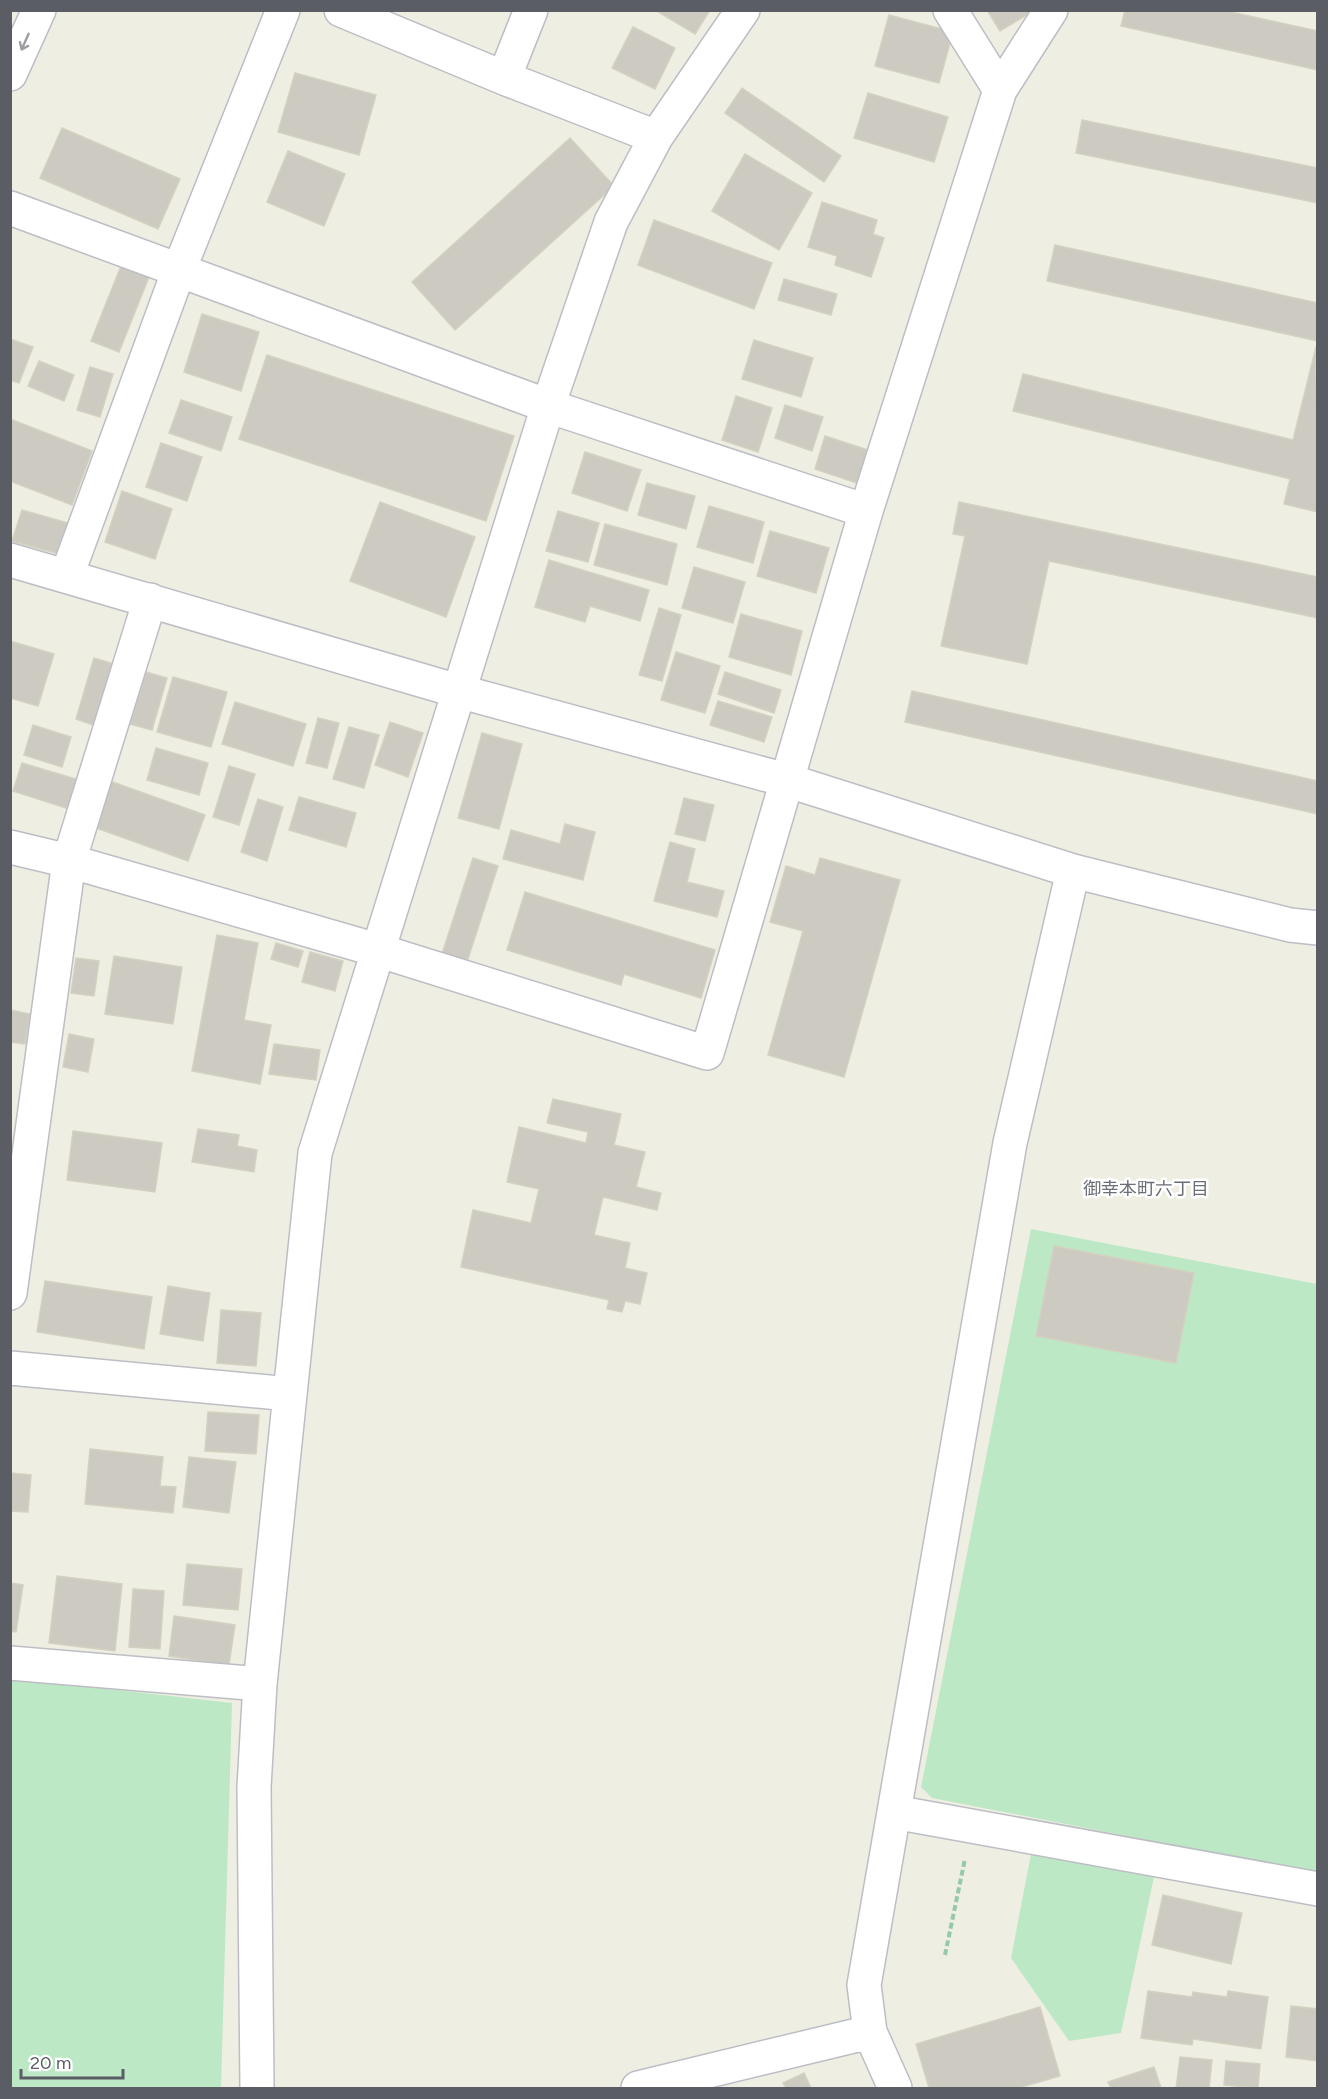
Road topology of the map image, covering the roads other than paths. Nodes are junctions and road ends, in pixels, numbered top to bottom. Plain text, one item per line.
1 (39, 10) edge
2 (283, 10) edge
3 (341, 10) edge
4 (531, 10) edge
5 (743, 10) edge
6 (950, 10) edge
7 (1051, 10) edge
8 (10, 74) edge
9 (504, 78) junction
10 (1000, 90) junction
11 (656, 137) junction
12 (10, 208) edge
13 (179, 270) junction
14 (548, 406) junction
15 (866, 511) junction
16 (10, 560) edge
17 (68, 575) junction
18 (150, 600) junction
19 (458, 691) junction
20 (786, 780) junction
21 (10, 847) edge
22 (69, 861) junction
23 (1073, 871) junction
24 (1317, 928) edge
25 (377, 950) junction
26 (10, 1293) edge
27 (10, 1368) edge
28 (290, 1394) junction
29 (10, 1663) edge
30 (260, 1684) junction
31 (894, 1812) junction
32 (1317, 1889) edge
33 (870, 2032) junction
34 (257, 2088) edge
35 (638, 2088) edge
36 (895, 2088) edge

1 -> 8 street
2 - 13 street
3 - 9 street
4 - 9 street
5 - 11 street
6 - 10 street
7 - 10 street
9 - 11 street
10 - 15 street
11 - 14 street
12 - 13 street
13 - 14 street
13 - 17 street
14 - 15 street
14 - 19 street
15 - 20 street
16 - 17 street
17 - 18 street
18 - 19 street
18 - 22 street
19 - 20 street
19 - 25 street
20 - 23 street
20 - 25 street
21 - 22 street
22 - 25 street
22 - 26 street
23 - 24 street
23 - 31 street
25 - 28 street
27 - 28 street
28 - 30 street
29 - 30 street
30 - 34 street
31 - 32 street
31 - 33 street
33 - 35 street
33 - 36 street

